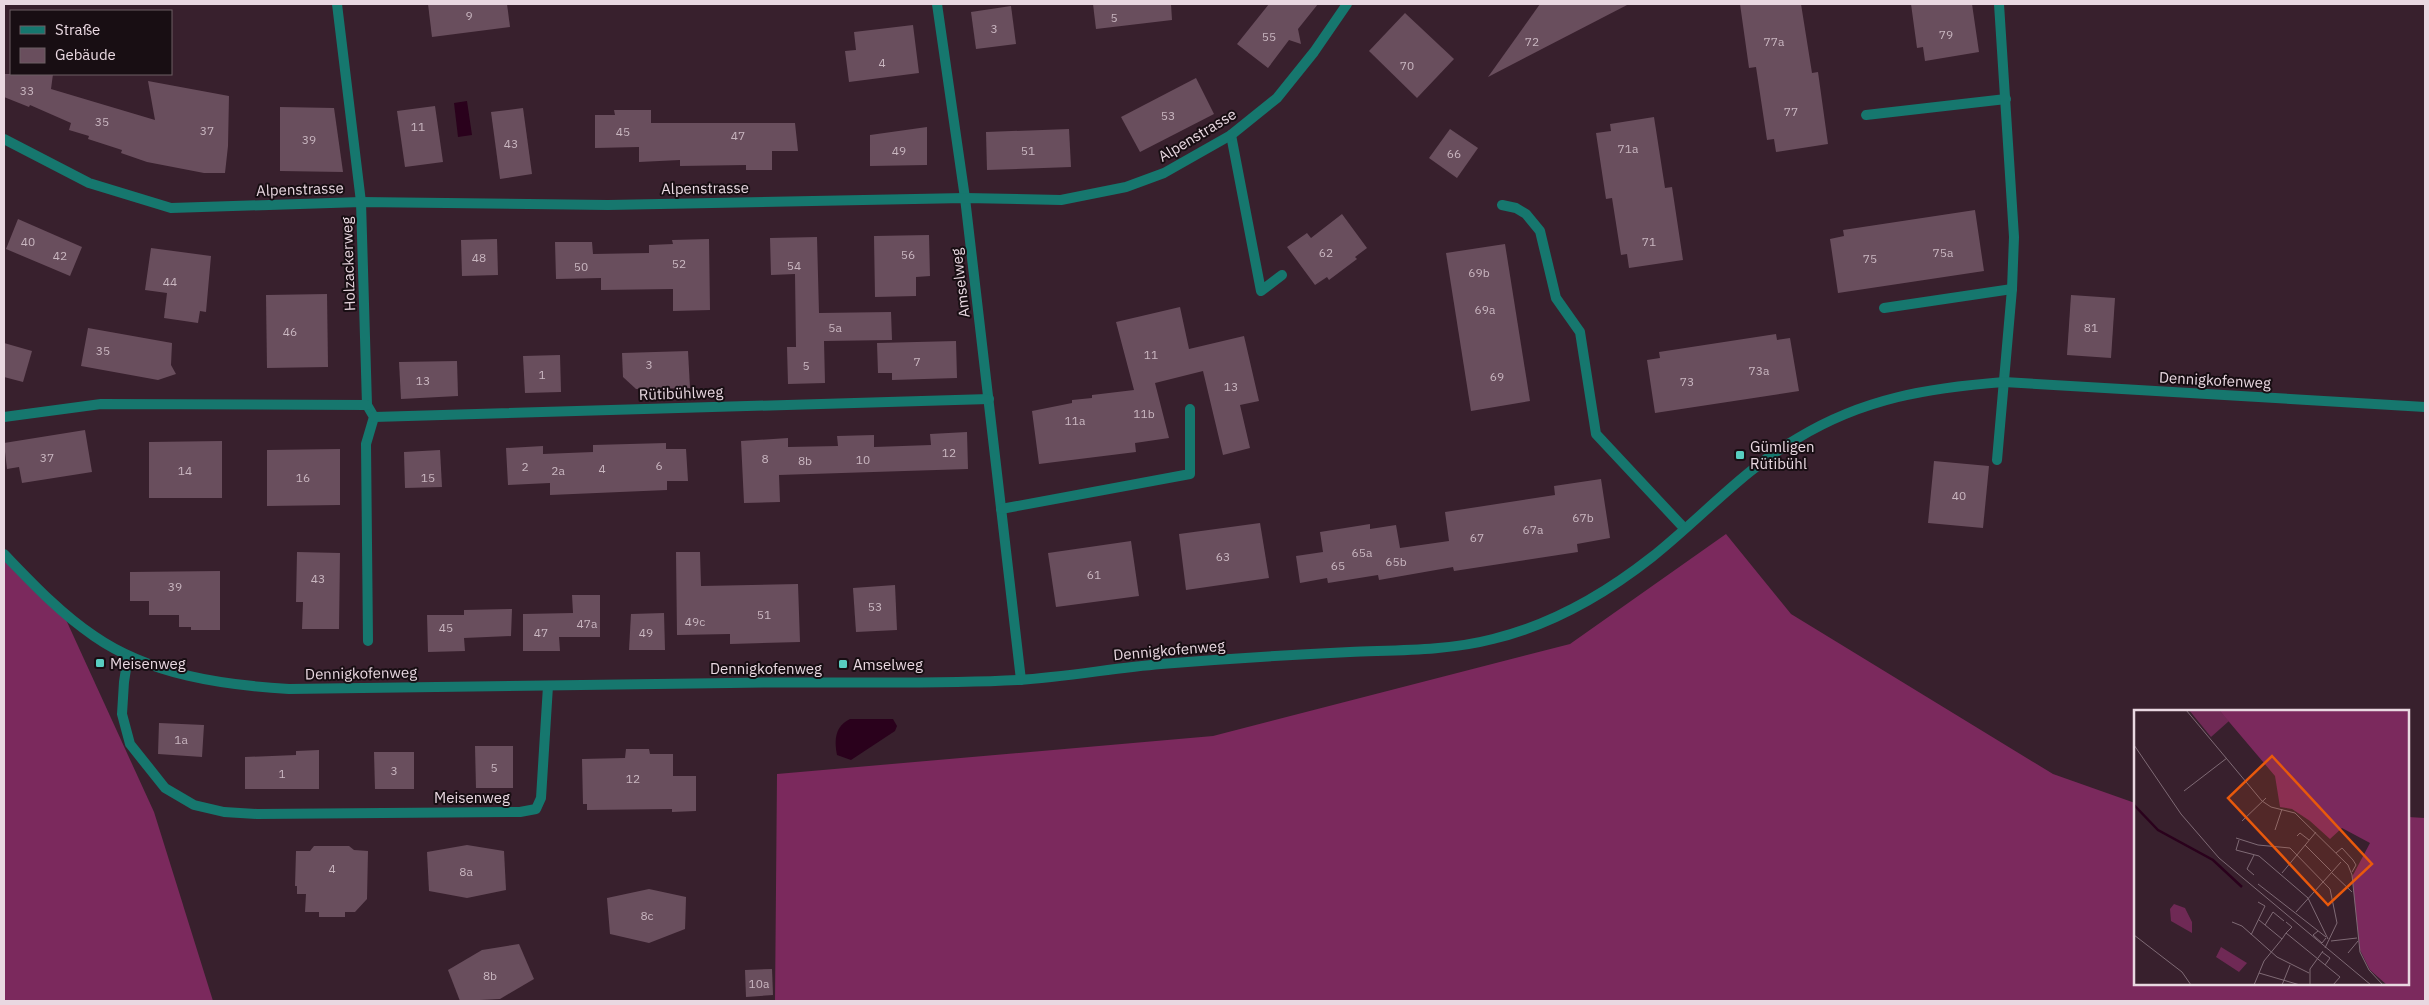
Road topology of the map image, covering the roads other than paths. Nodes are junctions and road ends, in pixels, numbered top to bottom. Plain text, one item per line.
1 (338, 4) edge
2 (938, 4) edge
3 (1347, 4) edge
4 (1999, 4) edge
5 (2006, 98) junction
6 (1866, 115) dead end
7 (1231, 135) junction
8 (4, 139) edge
9 (965, 198) junction
10 (361, 202) junction
11 (1502, 205) dead end
12 (1282, 275) dead end
13 (2012, 289) junction
14 (1884, 308) dead end
15 (2004, 382) junction
16 (989, 399) junction
17 (367, 405) junction
18 (2425, 407) edge
19 (1190, 409) dead end
20 (4, 417) edge
21 (374, 417) junction
22 (1997, 460) dead end
23 (1001, 509) junction
24 (1684, 528) junction
25 (4, 554) edge
26 (368, 642) dead end
27 (128, 656) junction
28 (1021, 680) junction
29 (548, 686) junction

1 - 10 street, Holzackerweg
2 - 9 street, Amselweg
3 - 7 street, Alpenstrasse
4 - 5 street
5 - 6 street
5 - 13 street
7 - 9 street, Alpenstrasse
7 - 12 street
8 - 10 street, Alpenstrasse
9 - 10 street, Alpenstrasse
9 - 16 street, Amselweg
10 - 17 street, Holzackerweg
11 - 24 street
13 - 14 street
13 - 15 street
15 - 18 street, Dennigkofenweg
15 - 22 street
15 - 24 street, Dennigkofenweg
16 - 21 street, Rütibühlweg
16 - 23 street, Amselweg
17 - 20 street
17 - 21 street, Holzackerweg
19 - 23 street
21 - 26 street
23 - 28 street, Amselweg
24 - 28 street, Dennigkofenweg
25 - 27 street, Dennigkofenweg
27 - 29 street, Dennigkofenweg
27 - 29 street, Meisenweg
28 - 29 street, Dennigkofenweg

